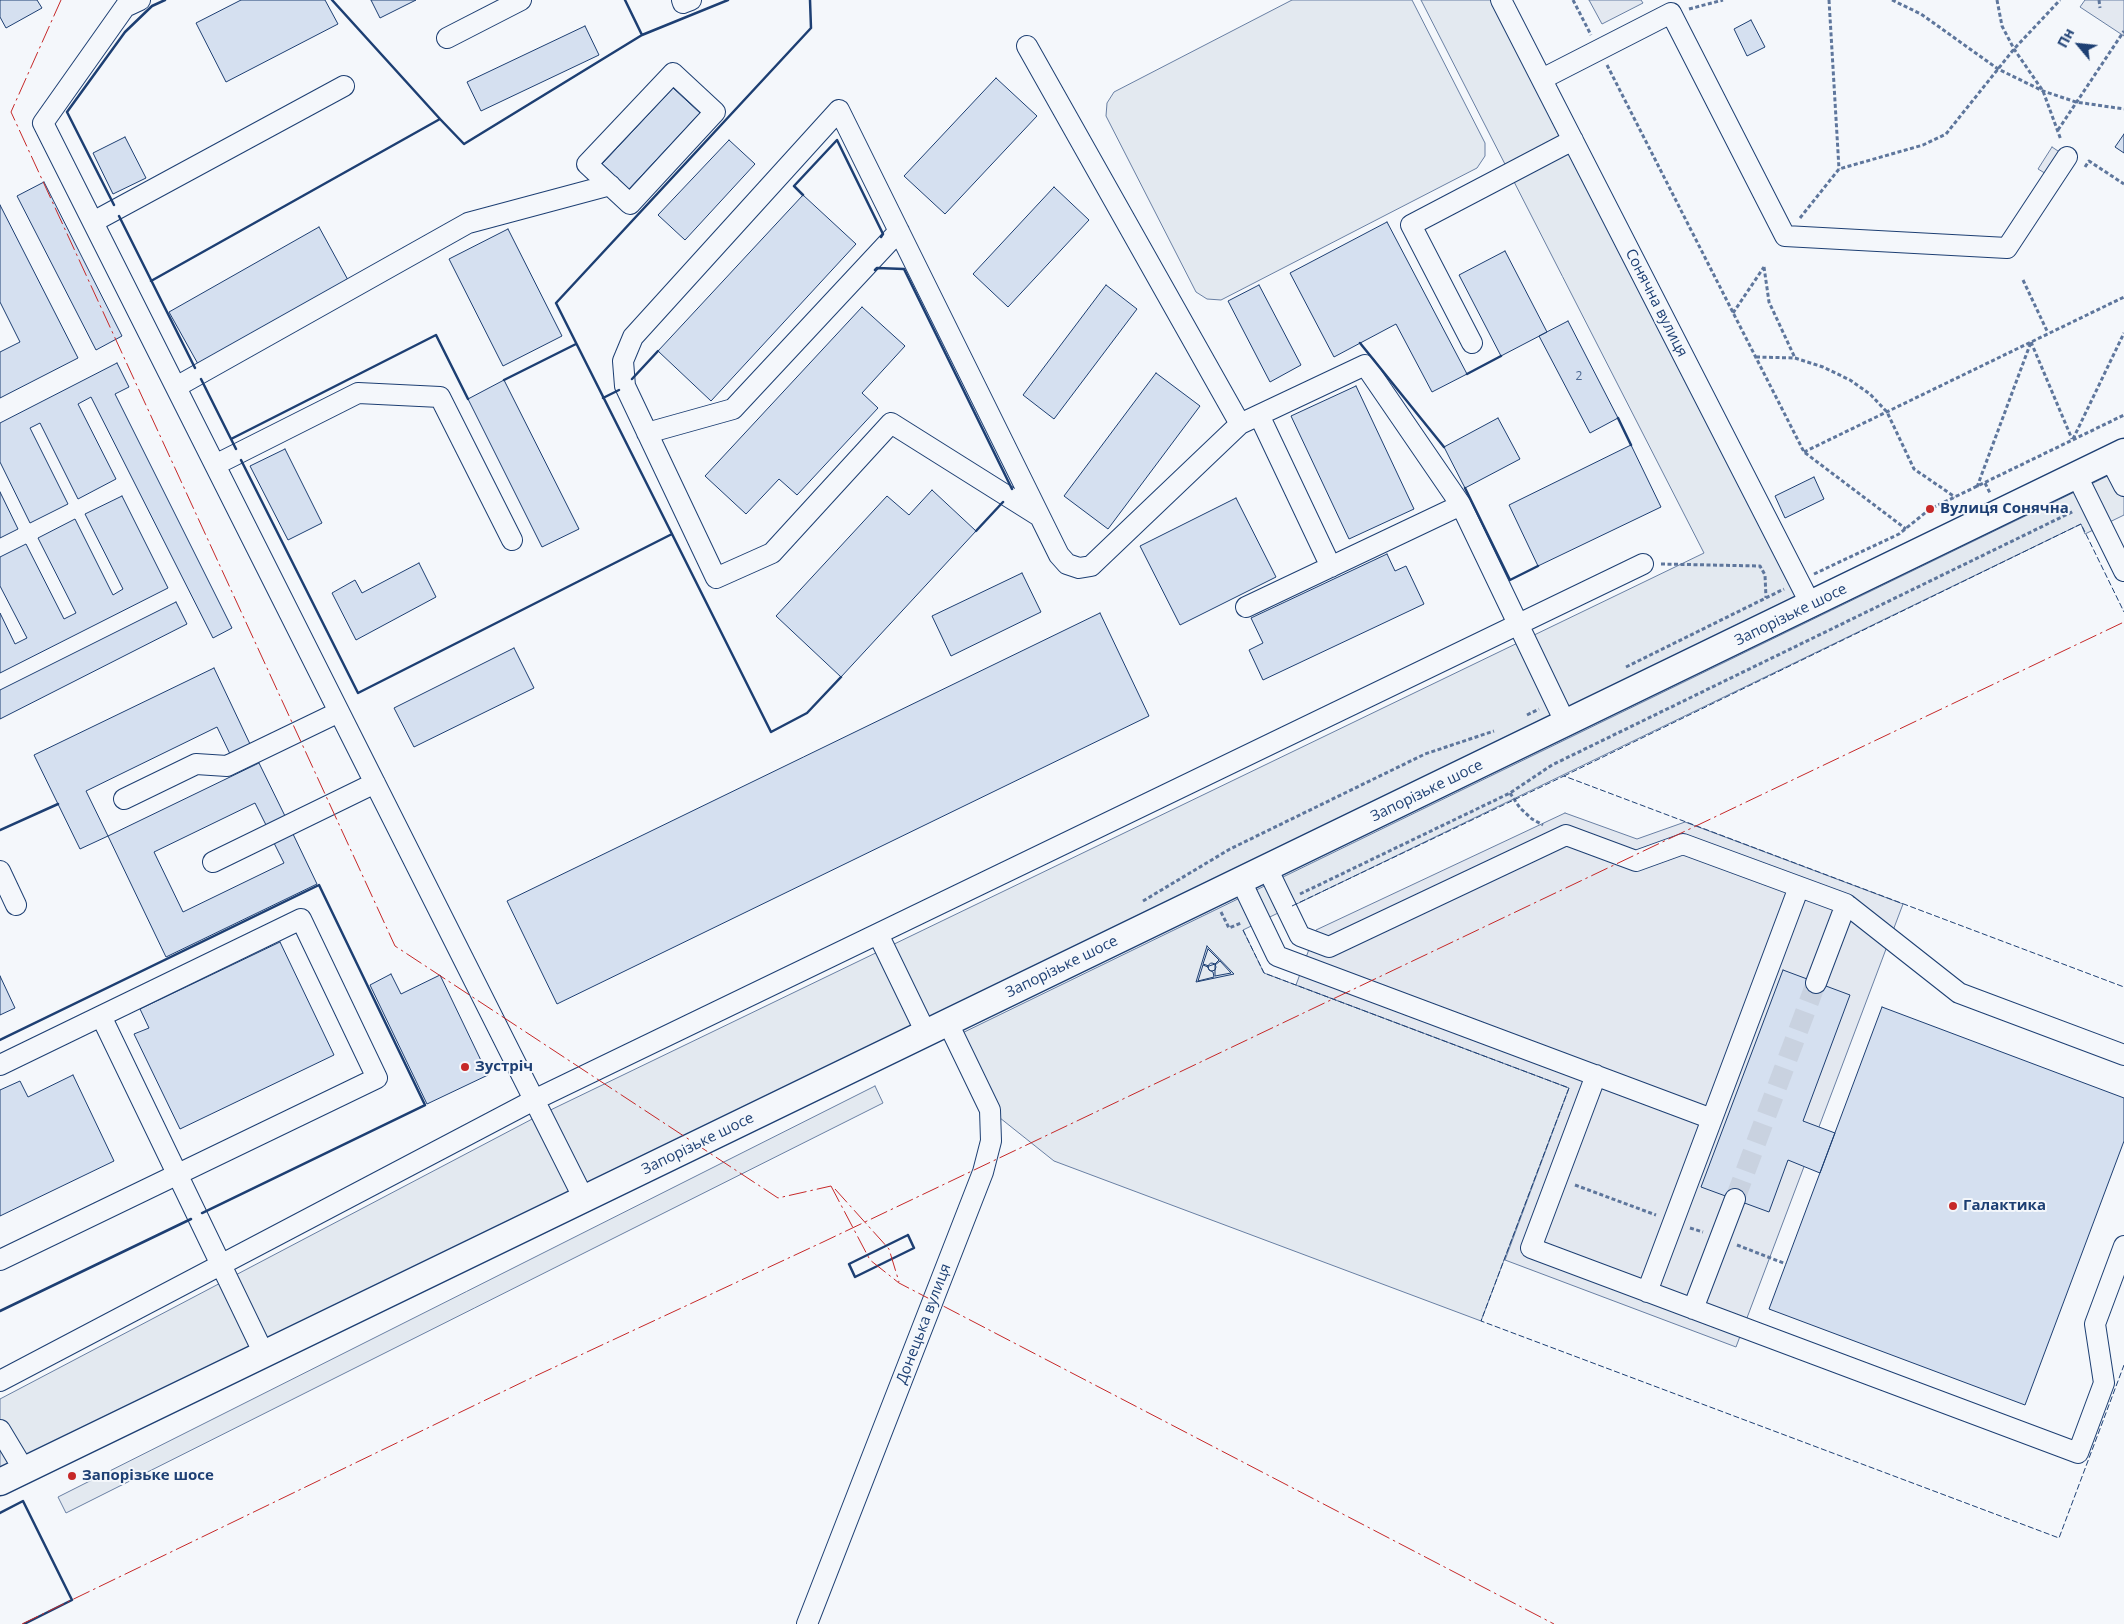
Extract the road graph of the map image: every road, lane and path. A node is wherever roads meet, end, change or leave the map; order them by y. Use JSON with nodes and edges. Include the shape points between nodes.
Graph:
{"nodes":[{"id":1,"x":521,"y":0,"type":"edge"},
{"id":2,"x":682,"y":0,"type":"edge"},
{"id":3,"x":691,"y":0,"type":"edge"},
{"id":4,"x":1501,"y":0,"type":"edge"},
{"id":5,"x":1573,"y":0,"type":"edge"},
{"id":6,"x":1723,"y":0,"type":"edge"},
{"id":7,"x":1829,"y":0,"type":"edge"},
{"id":8,"x":1892,"y":0,"type":"edge"},
{"id":9,"x":1998,"y":0,"type":"edge"},
{"id":10,"x":2060,"y":0,"type":"edge"},
{"id":11,"x":2099,"y":0,"type":"edge"},
{"id":12,"x":130,"y":2,"type":"edge"},
{"id":13,"x":2100,"y":8,"type":"dead end"},
{"id":14,"x":1671,"y":13,"type":"junction"},
{"id":15,"x":2124,"y":30,"type":"edge"},
{"id":16,"x":447,"y":38,"type":"dead end"},
{"id":17,"x":1027,"y":46,"type":"dead end"},
{"id":18,"x":2014,"y":49,"type":"junction"},
{"id":19,"x":1599,"y":50,"type":"junction"},
{"id":20,"x":1998,"y":69,"type":"junction"},
{"id":21,"x":1542,"y":80,"type":"junction"},
{"id":22,"x":344,"y":86,"type":"dead end"},
{"id":23,"x":2043,"y":91,"type":"junction"},
{"id":24,"x":2076,"y":102,"type":"junction"},
{"id":25,"x":2124,"y":109,"type":"edge"},
{"id":26,"x":2057,"y":130,"type":"junction"},
{"id":27,"x":1573,"y":140,"type":"junction"},
{"id":28,"x":2067,"y":157,"type":"joint"},
{"id":29,"x":2089,"y":161,"type":"dead end"},
{"id":30,"x":1840,"y":169,"type":"junction"},
{"id":31,"x":2124,"y":184,"type":"edge"},
{"id":32,"x":610,"y":185,"type":"junction"},
{"id":33,"x":93,"y":222,"type":"junction"},
{"id":34,"x":899,"y":231,"type":"junction"},
{"id":35,"x":1785,"y":236,"type":"junction"},
{"id":36,"x":2023,"y":280,"type":"dead end"},
{"id":37,"x":2124,"y":296,"type":"edge"},
{"id":38,"x":1733,"y":313,"type":"junction"},
{"id":39,"x":2048,"y":333,"type":"junction"},
{"id":40,"x":2124,"y":333,"type":"edge"},
{"id":41,"x":2031,"y":342,"type":"junction"},
{"id":42,"x":1472,"y":343,"type":"dead end"},
{"id":43,"x":1756,"y":357,"type":"junction"},
{"id":44,"x":1795,"y":358,"type":"junction"},
{"id":45,"x":176,"y":387,"type":"junction"},
{"id":46,"x":1887,"y":412,"type":"junction"},
{"id":47,"x":1259,"y":415,"type":"junction"},
{"id":48,"x":2124,"y":415,"type":"edge"},
{"id":49,"x":1240,"y":424,"type":"junction"},
{"id":50,"x":647,"y":433,"type":"junction"},
{"id":51,"x":2072,"y":440,"type":"junction"},
{"id":52,"x":1804,"y":452,"type":"junction"},
{"id":53,"x":2117,"y":455,"type":"edge"},
{"id":54,"x":216,"y":465,"type":"junction"},
{"id":55,"x":2077,"y":476,"type":"junction"},
{"id":56,"x":2124,"y":486,"type":"edge"},
{"id":57,"x":1977,"y":487,"type":"junction"},
{"id":58,"x":1955,"y":497,"type":"junction"},
{"id":59,"x":2090,"y":503,"type":"junction"},
{"id":60,"x":1461,"y":504,"type":"junction"},
{"id":61,"x":1039,"y":516,"type":"junction"},
{"id":62,"x":1906,"y":529,"type":"junction"},
{"id":63,"x":512,"y":540,"type":"dead end"},
{"id":64,"x":1643,"y":564,"type":"joint"},
{"id":65,"x":1331,"y":567,"type":"junction"},
{"id":66,"x":2124,"y":571,"type":"edge"},
{"id":67,"x":1807,"y":578,"type":"junction"},
{"id":68,"x":1766,"y":598,"type":"junction"},
{"id":69,"x":1811,"y":605,"type":"junction"},
{"id":70,"x":1246,"y":607,"type":"dead end"},
{"id":71,"x":1518,"y":624,"type":"junction"},
{"id":72,"x":1624,"y":668,"type":"dead end"},
{"id":73,"x":1556,"y":700,"type":"junction"},
{"id":74,"x":339,"y":712,"type":"junction"},
{"id":75,"x":1522,"y":717,"type":"dead end"},
{"id":76,"x":1566,"y":724,"type":"junction"},
{"id":77,"x":1497,"y":730,"type":"dead end"},
{"id":78,"x":375,"y":783,"type":"junction"},
{"id":79,"x":1510,"y":793,"type":"junction"},
{"id":80,"x":124,"y":798,"type":"dead end"},
{"id":81,"x":1566,"y":835,"type":"junction"},
{"id":82,"x":213,"y":862,"type":"dead end"},
{"id":83,"x":1200,"y":866,"type":"dead end"},
{"id":84,"x":1267,"y":868,"type":"junction"},
{"id":85,"x":0,"y":871,"type":"edge"},
{"id":86,"x":1241,"y":881,"type":"junction"},
{"id":87,"x":1799,"y":887,"type":"junction"},
{"id":88,"x":1299,"y":895,"type":"dead end"},
{"id":89,"x":1846,"y":904,"type":"junction"},
{"id":90,"x":16,"y":905,"type":"dead end"},
{"id":91,"x":878,"y":934,"type":"junction"},
{"id":92,"x":1329,"y":947,"type":"junction"},
{"id":93,"x":1320,"y":972,"type":"junction"},
{"id":94,"x":1816,"y":983,"type":"tunnel mouth"},
{"id":95,"x":101,"y":1016,"type":"junction"},
{"id":96,"x":937,"y":1028,"type":"junction"},
{"id":97,"x":2124,"y":1055,"type":"edge"},
{"id":98,"x":0,"y":1065,"type":"edge"},
{"id":99,"x":1596,"y":1076,"type":"junction"},
{"id":100,"x":534,"y":1100,"type":"junction"},
{"id":101,"x":1712,"y":1119,"type":"junction"},
{"id":102,"x":177,"y":1174,"type":"junction"},
{"id":103,"x":584,"y":1199,"type":"junction"},
{"id":104,"x":1735,"y":1199,"type":"tunnel mouth"},
{"id":105,"x":2124,"y":1246,"type":"edge"},
{"id":106,"x":0,"y":1260,"type":"edge"},
{"id":107,"x":221,"y":1265,"type":"junction"},
{"id":108,"x":1647,"y":1292,"type":"junction"},
{"id":109,"x":1694,"y":1309,"type":"junction"},
{"id":110,"x":264,"y":1354,"type":"junction"},
{"id":111,"x":0,"y":1382,"type":"edge"},
{"id":112,"x":0,"y":1430,"type":"edge"},
{"id":113,"x":24,"y":1470,"type":"junction"},
{"id":114,"x":0,"y":1482,"type":"edge"},
{"id":115,"x":807,"y":1624,"type":"edge"}],
"edges":[{"from":1,"to":16,"type":"street"},
{"from":2,"to":3,"type":"street","via":[[684,3]]},
{"from":4,"to":21,"type":"street","name":"Сонячна вулиця"},
{"from":5,"to":19,"type":"path"},
{"from":6,"to":14,"type":"path"},
{"from":7,"to":30,"type":"path"},
{"from":8,"to":20,"type":"path","via":[[1921,14]]},
{"from":9,"to":18,"type":"path","via":[[2002,26]]},
{"from":10,"to":18,"type":"path"},
{"from":11,"to":13,"type":"path"},
{"from":12,"to":33,"type":"street","via":[[44,122]]},
{"from":14,"to":19,"type":"street"},
{"from":14,"to":35,"type":"street"},
{"from":15,"to":24,"type":"path"},
{"from":17,"to":49,"type":"street"},
{"from":18,"to":20,"type":"path"},
{"from":18,"to":23,"type":"path"},
{"from":19,"to":21,"type":"street"},
{"from":19,"to":38,"type":"path"},
{"from":20,"to":23,"type":"path"},
{"from":20,"to":30,"type":"path","via":[[1946,134],[1923,145]]},
{"from":21,"to":27,"type":"street","name":"Сонячна вулиця"},
{"from":22,"to":33,"type":"street"},
{"from":23,"to":24,"type":"path"},
{"from":23,"to":26,"type":"path"},
{"from":24,"to":25,"type":"path"},
{"from":24,"to":26,"type":"path"},
{"from":26,"to":28,"type":"path"},
{"from":27,"to":42,"type":"street","via":[[1410,225]]},
{"from":27,"to":67,"type":"street","name":"Сонячна вулиця"},
{"from":28,"to":35,"type":"street","via":[[2008,248]]},
{"from":29,"to":31,"type":"path"},
{"from":30,"to":35,"type":"path"},
{"from":32,"to":32,"type":"street","via":[[587,164],[673,72],[715,112],[630,204]]},
{"from":32,"to":45,"type":"street","via":[[468,223]]},
{"from":33,"to":45,"type":"street"},
{"from":34,"to":50,"type":"street","via":[[733,409]]},
{"from":34,"to":50,"type":"street","via":[[839,110],[633,337],[623,361],[625,386]]},
{"from":34,"to":61,"type":"street"},
{"from":36,"to":39,"type":"path"},
{"from":37,"to":39,"type":"path"},
{"from":38,"to":43,"type":"path"},
{"from":38,"to":44,"type":"path","via":[[1764,267],[1769,302]]},
{"from":39,"to":41,"type":"path"},
{"from":40,"to":51,"type":"path"},
{"from":41,"to":46,"type":"path"},
{"from":41,"to":51,"type":"path"},
{"from":41,"to":57,"type":"path"},
{"from":43,"to":44,"type":"path"},
{"from":43,"to":52,"type":"path"},
{"from":44,"to":46,"type":"path","via":[[1850,380]]},
{"from":45,"to":54,"type":"street"},
{"from":46,"to":52,"type":"path"},
{"from":46,"to":58,"type":"path","via":[[1914,469]]},
{"from":47,"to":49,"type":"street"},
{"from":47,"to":60,"type":"street","via":[[1364,365]]},
{"from":47,"to":65,"type":"street"},
{"from":48,"to":51,"type":"path"},
{"from":49,"to":61,"type":"street","via":[[1091,566],[1079,568],[1067,564]]},
{"from":50,"to":61,"type":"street","via":[[716,578],[772,552],[892,423]]},
{"from":51,"to":57,"type":"path"},
{"from":52,"to":62,"type":"path"},
{"from":53,"to":55,"type":"main road","name":"Запорізьке шосе"},
{"from":53,"to":56,"type":"street"},
{"from":54,"to":63,"type":"street","via":[[358,393],[440,397]]},
{"from":54,"to":74,"type":"street"},
{"from":55,"to":59,"type":"street"},
{"from":55,"to":69,"type":"main road","name":"Запорізьке шосе"},
{"from":57,"to":58,"type":"path"},
{"from":58,"to":62,"type":"path","via":[[1930,509]]},
{"from":59,"to":66,"type":"street"},
{"from":59,"to":79,"type":"path","via":[[1552,765]]},
{"from":60,"to":65,"type":"street"},
{"from":60,"to":71,"type":"street"},
{"from":62,"to":67,"type":"path"},
{"from":64,"to":68,"type":"path","via":[[1760,566],[1765,575]]},
{"from":64,"to":71,"type":"street"},
{"from":65,"to":70,"type":"street"},
{"from":67,"to":68,"type":"path"},
{"from":67,"to":69,"type":"street","name":"Сонячна вулиця"},
{"from":68,"to":72,"type":"path"},
{"from":69,"to":76,"type":"main road","name":"Запорізьке шосе"},
{"from":71,"to":73,"type":"street"},
{"from":71,"to":91,"type":"street"},
{"from":73,"to":75,"type":"path"},
{"from":73,"to":76,"type":"street"},
{"from":74,"to":78,"type":"street"},
{"from":74,"to":80,"type":"street","via":[[228,766],[196,764]]},
{"from":76,"to":84,"type":"main road","name":"Запорізьке шосе"},
{"from":77,"to":83,"type":"path","via":[[1425,754]]},
{"from":78,"to":82,"type":"street"},
{"from":78,"to":100,"type":"street"},
{"from":79,"to":81,"type":"path","via":[[1532,819]]},
{"from":79,"to":88,"type":"path"},
{"from":81,"to":87,"type":"street","via":[[1636,861],[1682,844]]},
{"from":81,"to":92,"type":"street"},
{"from":84,"to":86,"type":"main road","name":"Запорізьке шосе"},
{"from":84,"to":92,"type":"street","via":[[1300,936]]},
{"from":85,"to":90,"type":"street"},
{"from":86,"to":93,"type":"street","via":[[1277,956]]},
{"from":86,"to":96,"type":"main road","name":"Запорізьке шосе"},
{"from":87,"to":89,"type":"street"},
{"from":87,"to":101,"type":"street"},
{"from":89,"to":94,"type":"street"},
{"from":89,"to":97,"type":"street","via":[[1959,993]]},
{"from":91,"to":96,"type":"street","name":"Донецька вулиця"},
{"from":91,"to":100,"type":"street"},
{"from":92,"to":93,"type":"street"},
{"from":93,"to":99,"type":"street"},
{"from":95,"to":98,"type":"street"},
{"from":95,"to":102,"type":"street"},
{"from":95,"to":102,"type":"street","via":[[301,919],[327,972],[377,1078]]},
{"from":96,"to":103,"type":"main road","name":"Запорізьке шосе"},
{"from":96,"to":115,"type":"street","name":"Донецька вулиця","via":[[990,1110],[991,1141],[983,1172]]},
{"from":99,"to":101,"type":"street"},
{"from":99,"to":108,"type":"street","via":[[1531,1248]]},
{"from":100,"to":103,"type":"street"},
{"from":100,"to":107,"type":"street"},
{"from":101,"to":108,"type":"street"},
{"from":102,"to":106,"type":"street"},
{"from":102,"to":107,"type":"street"},
{"from":103,"to":110,"type":"main road","name":"Запорізьке шосе"},
{"from":104,"to":109,"type":"street"},
{"from":105,"to":109,"type":"street","via":[[2095,1324],[2104,1383],[2078,1454]]},
{"from":107,"to":110,"type":"street"},
{"from":107,"to":111,"type":"street"},
{"from":108,"to":109,"type":"street"},
{"from":110,"to":113,"type":"main road","name":"Запорізьке шосе"},
{"from":112,"to":113,"type":"street"},
{"from":113,"to":114,"type":"main road","name":"Запорізьке шосе"}]}
